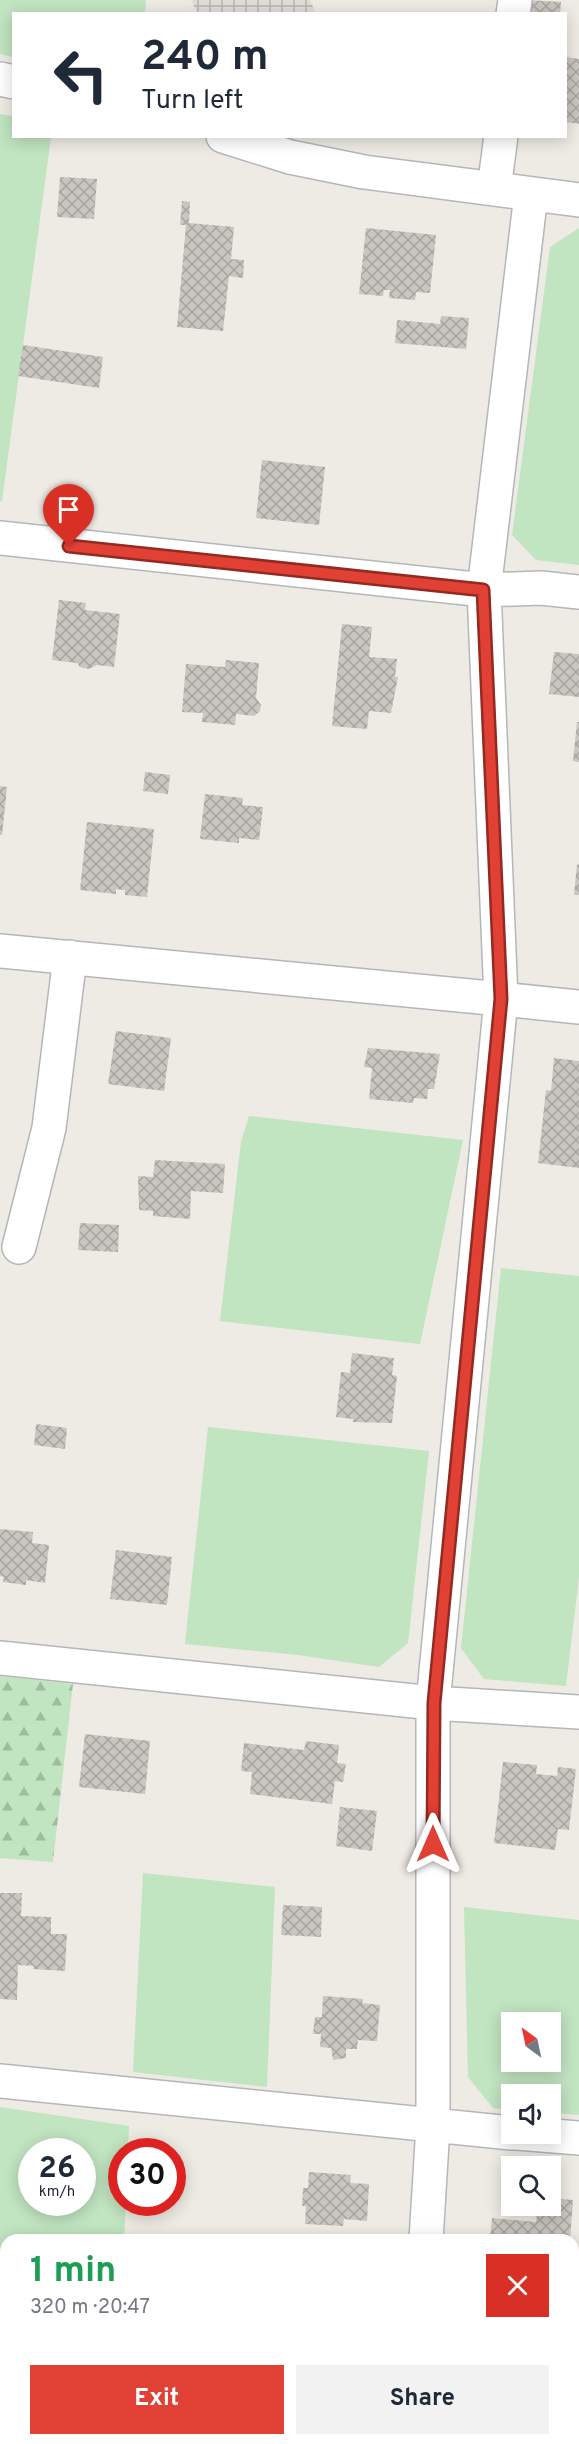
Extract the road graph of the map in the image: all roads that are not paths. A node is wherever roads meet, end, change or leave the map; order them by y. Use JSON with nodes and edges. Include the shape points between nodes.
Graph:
{"nodes":[{"id":1,"x":229,"y":138,"type":"edge"},
{"id":2,"x":501,"y":138,"type":"edge"},
{"id":3,"x":494,"y":189,"type":"junction"},
{"id":4,"x":531,"y":194,"type":"junction"},
{"id":5,"x":579,"y":200,"type":"edge"},
{"id":6,"x":0,"y":538,"type":"edge"},
{"id":7,"x":483,"y":590,"type":"junction"},
{"id":8,"x":579,"y":592,"type":"edge"},
{"id":9,"x":0,"y":951,"type":"edge"},
{"id":10,"x":70,"y":957,"type":"junction"},
{"id":11,"x":501,"y":999,"type":"junction"},
{"id":12,"x":579,"y":1008,"type":"edge"},
{"id":13,"x":19,"y":1247,"type":"dead end"},
{"id":14,"x":0,"y":1658,"type":"edge"},
{"id":15,"x":434,"y":1703,"type":"junction"},
{"id":16,"x":579,"y":1712,"type":"edge"},
{"id":17,"x":0,"y":2081,"type":"edge"},
{"id":18,"x":433,"y":2126,"type":"junction"},
{"id":19,"x":501,"y":2132,"type":"edge"},
{"id":20,"x":561,"y":2137,"type":"edge"},
{"id":21,"x":579,"y":2138,"type":"edge"},
{"id":22,"x":426,"y":2234,"type":"edge"}],
"edges":[{"from":1,"to":3,"type":"street","via":[[290,157],[364,172]]},
{"from":2,"to":3,"type":"street"},
{"from":3,"to":4,"type":"street"},
{"from":4,"to":5,"type":"street"},
{"from":4,"to":7,"type":"street"},
{"from":6,"to":7,"type":"street"},
{"from":7,"to":8,"type":"street","via":[[541,588]]},
{"from":7,"to":11,"type":"street"},
{"from":9,"to":10,"type":"street"},
{"from":10,"to":11,"type":"street"},
{"from":10,"to":13,"type":"street","via":[[49,1128]]},
{"from":11,"to":12,"type":"street"},
{"from":11,"to":15,"type":"street"},
{"from":14,"to":15,"type":"street"},
{"from":15,"to":16,"type":"street"},
{"from":15,"to":18,"type":"street"},
{"from":17,"to":18,"type":"street"},
{"from":18,"to":19,"type":"street"},
{"from":18,"to":22,"type":"street"},
{"from":20,"to":21,"type":"street"}]}
